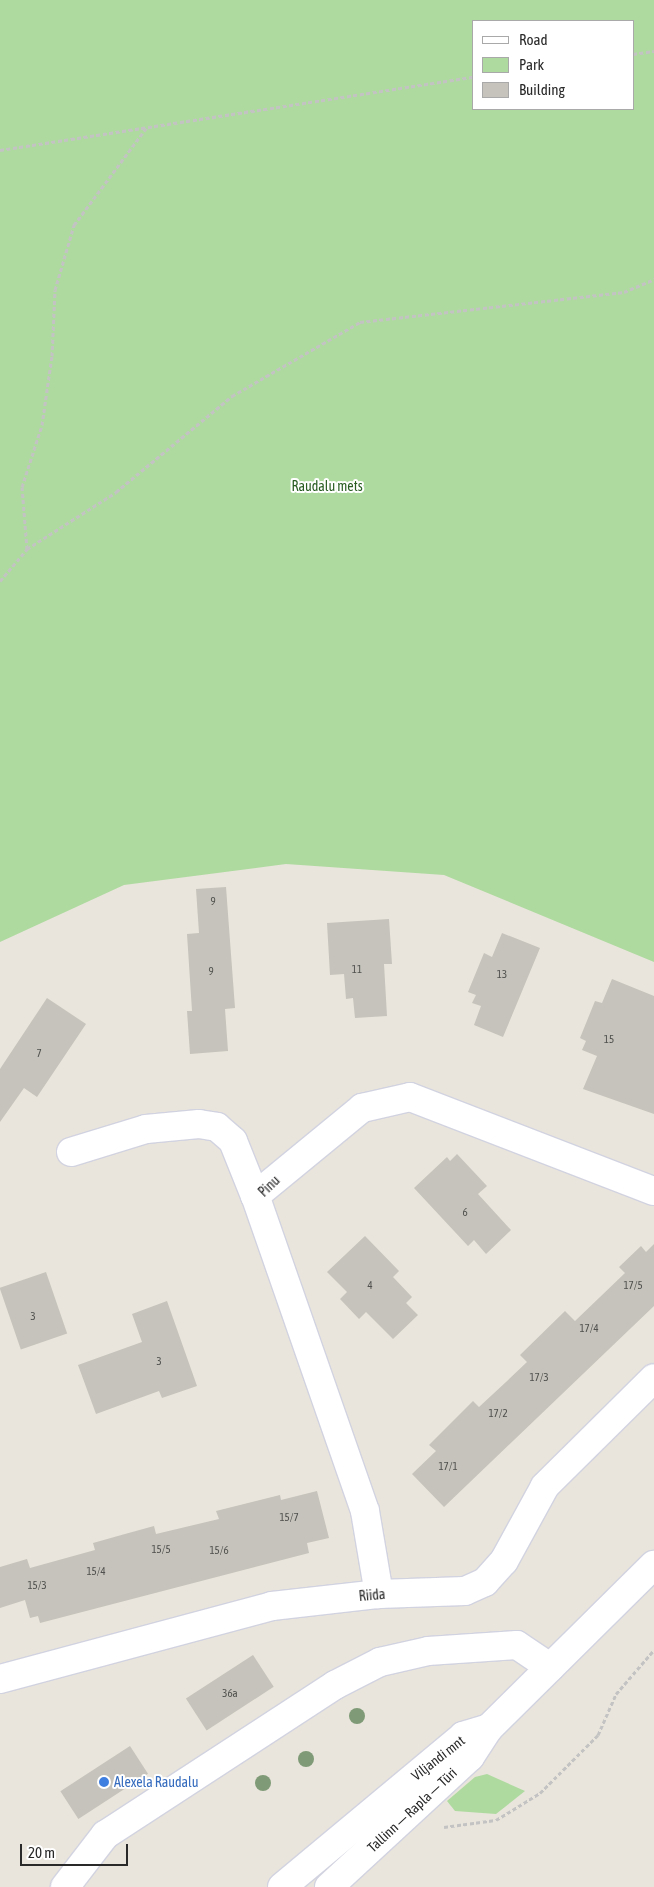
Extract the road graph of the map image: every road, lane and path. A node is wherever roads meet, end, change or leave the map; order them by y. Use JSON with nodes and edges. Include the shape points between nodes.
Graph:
{"nodes":[{"id":1,"x":654,"y":50,"type":"edge"},
{"id":2,"x":634,"y":54,"type":"edge"},
{"id":3,"x":472,"y":77,"type":"edge"},
{"id":4,"x":147,"y":127,"type":"junction"},
{"id":5,"x":0,"y":150,"type":"edge"},
{"id":6,"x":654,"y":279,"type":"edge"},
{"id":7,"x":27,"y":549,"type":"junction"},
{"id":8,"x":0,"y":581,"type":"edge"},
{"id":9,"x":71,"y":1152,"type":"dead end"},
{"id":10,"x":654,"y":1191,"type":"edge"},
{"id":11,"x":255,"y":1196,"type":"junction"},
{"id":12,"x":654,"y":1378,"type":"edge"},
{"id":13,"x":654,"y":1565,"type":"edge"},
{"id":14,"x":379,"y":1594,"type":"junction"},
{"id":15,"x":654,"y":1650,"type":"edge"},
{"id":16,"x":550,"y":1667,"type":"junction"},
{"id":17,"x":0,"y":1679,"type":"edge"},
{"id":18,"x":489,"y":1728,"type":"junction"},
{"id":19,"x":438,"y":1833,"type":"dead end"},
{"id":20,"x":65,"y":1887,"type":"edge"},
{"id":21,"x":282,"y":1887,"type":"edge"},
{"id":22,"x":329,"y":1887,"type":"edge"}],
"edges":[{"from":1,"to":2,"type":"path"},
{"from":3,"to":4,"type":"path"},
{"from":4,"to":5,"type":"path"},
{"from":4,"to":7,"type":"path","via":[[74,225],[58,281],[42,425],[22,487]]},
{"from":6,"to":7,"type":"path","via":[[624,292],[360,322],[232,396],[116,492]]},
{"from":7,"to":8,"type":"path"},
{"from":9,"to":11,"type":"street","via":[[146,1129],[198,1124],[218,1127],[233,1140]]},
{"from":10,"to":11,"type":"street","name":"Pinu","via":[[410,1097],[362,1108]]},
{"from":11,"to":14,"type":"street","name":"Pinu","via":[[365,1511]]},
{"from":12,"to":14,"type":"street","name":"Riida","via":[[545,1486],[504,1561],[485,1582],[465,1591]]},
{"from":13,"to":16,"type":"street","name":"Viljandi mnt"},
{"from":14,"to":17,"type":"street","name":"Riida","via":[[272,1606]]},
{"from":15,"to":19,"type":"path","via":[[616,1694],[598,1735],[540,1793],[496,1820],[445,1826]]},
{"from":16,"to":18,"type":"street","name":"Viljandi mnt"},
{"from":16,"to":20,"type":"street","via":[[517,1645],[428,1651],[380,1662],[335,1685],[105,1835]]},
{"from":18,"to":21,"type":"street","name":"Viljandi mnt","via":[[463,1736]]},
{"from":18,"to":22,"type":"street","name":"Tallinn — Rapla — Türi","via":[[470,1757]]}]}
